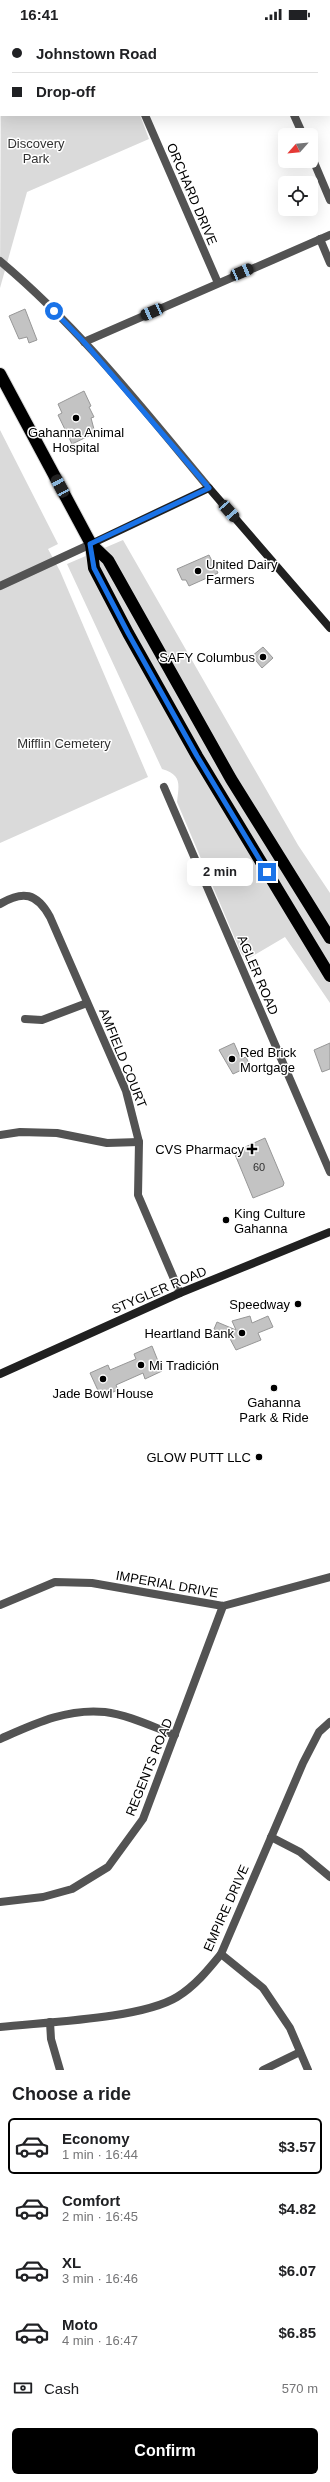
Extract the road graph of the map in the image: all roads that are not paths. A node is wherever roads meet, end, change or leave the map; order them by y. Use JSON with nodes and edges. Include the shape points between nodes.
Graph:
{"nodes":[{"id":1,"x":145,"y":116,"type":"edge"},
{"id":2,"x":294,"y":116,"type":"edge"},
{"id":3,"x":299,"y":128,"type":"edge"},
{"id":4,"x":316,"y":168,"type":"edge"},
{"id":5,"x":330,"y":200,"type":"edge"},
{"id":6,"x":330,"y":235,"type":"edge"},
{"id":7,"x":320,"y":239,"type":"junction"},
{"id":8,"x":0,"y":261,"type":"edge"},
{"id":9,"x":330,"y":264,"type":"edge"},
{"id":10,"x":218,"y":283,"type":"junction"},
{"id":11,"x":84,"y":342,"type":"junction"},
{"id":12,"x":0,"y":374,"type":"edge"},
{"id":13,"x":209,"y":488,"type":"junction"},
{"id":14,"x":90,"y":544,"type":"junction"},
{"id":15,"x":0,"y":586,"type":"edge"},
{"id":16,"x":330,"y":628,"type":"edge"},
{"id":17,"x":164,"y":787,"type":"dead end"},
{"id":18,"x":0,"y":904,"type":"edge"},
{"id":19,"x":330,"y":938,"type":"edge"},
{"id":20,"x":330,"y":976,"type":"edge"},
{"id":21,"x":87,"y":1003,"type":"junction"},
{"id":22,"x":25,"y":1019,"type":"dead end"},
{"id":23,"x":0,"y":1135,"type":"edge"},
{"id":24,"x":139,"y":1142,"type":"junction"},
{"id":25,"x":330,"y":1172,"type":"edge"},
{"id":26,"x":330,"y":1232,"type":"edge"},
{"id":27,"x":180,"y":1294,"type":"junction"},
{"id":28,"x":0,"y":1374,"type":"edge"},
{"id":29,"x":330,"y":1577,"type":"edge"},
{"id":30,"x":0,"y":1605,"type":"edge"},
{"id":31,"x":223,"y":1606,"type":"junction"},
{"id":32,"x":330,"y":1722,"type":"edge"},
{"id":33,"x":175,"y":1735,"type":"junction"},
{"id":34,"x":0,"y":1739,"type":"edge"},
{"id":35,"x":271,"y":1836,"type":"junction"},
{"id":36,"x":330,"y":1877,"type":"edge"},
{"id":37,"x":0,"y":1902,"type":"edge"},
{"id":38,"x":221,"y":1954,"type":"junction"},
{"id":39,"x":50,"y":2022,"type":"junction"},
{"id":40,"x":0,"y":2027,"type":"edge"},
{"id":41,"x":300,"y":2052,"type":"junction"},
{"id":42,"x":60,"y":2070,"type":"edge"},
{"id":43,"x":263,"y":2070,"type":"edge"},
{"id":44,"x":308,"y":2070,"type":"edge"}],
"edges":[{"from":1,"to":10,"type":"street","name":"ORCHARD DRIVE"},
{"from":2,"to":3,"type":"street"},
{"from":4,"to":5,"type":"street"},
{"from":6,"to":7,"type":"street"},
{"from":7,"to":9,"type":"street"},
{"from":7,"to":10,"type":"street"},
{"from":8,"to":11,"type":"street","via":[[27,284]]},
{"from":10,"to":11,"type":"street"},
{"from":11,"to":13,"type":"street"},
{"from":12,"to":14,"type":"highway"},
{"from":13,"to":14,"type":"main road"},
{"from":13,"to":16,"type":"main road"},
{"from":14,"to":15,"type":"street"},
{"from":14,"to":19,"type":"highway","via":[[108,560],[202,731]]},
{"from":14,"to":20,"type":"highway","via":[[94,568],[128,633],[197,756]]},
{"from":17,"to":25,"type":"street","name":"AGLER ROAD"},
{"from":18,"to":21,"type":"street","name":"AMFIELD COURT","via":[[13,896],[28,896],[42,903]]},
{"from":21,"to":22,"type":"street","via":[[42,1020]]},
{"from":21,"to":24,"type":"street","name":"AMFIELD COURT","via":[[126,1091]]},
{"from":23,"to":24,"type":"street","via":[[20,1132],[57,1133],[107,1143]]},
{"from":24,"to":27,"type":"street","name":"AMFIELD COURT","via":[[138,1195]]},
{"from":26,"to":27,"type":"main road","name":"STYGLER ROAD"},
{"from":27,"to":28,"type":"main road","name":"STYGLER ROAD"},
{"from":29,"to":31,"type":"street","name":"IMPERIAL DRIVE"},
{"from":30,"to":31,"type":"street","name":"IMPERIAL DRIVE","via":[[55,1582],[92,1583]]},
{"from":31,"to":33,"type":"street","name":"REGENTS ROAD"},
{"from":32,"to":35,"type":"street","name":"EMPIRE DRIVE","via":[[319,1732]]},
{"from":33,"to":34,"type":"street","via":[[106,1712],[73,1712],[44,1720]]},
{"from":33,"to":37,"type":"street","name":"REGENTS ROAD","via":[[144,1819],[108,1867],[72,1889],[43,1897]]},
{"from":35,"to":36,"type":"street","via":[[300,1852]]},
{"from":35,"to":38,"type":"street","name":"EMPIRE DRIVE"},
{"from":38,"to":39,"type":"street","name":"EMPIRE DRIVE","via":[[204,1976],[177,1997],[147,2009]]},
{"from":38,"to":41,"type":"street","via":[[263,1988],[290,2028]]},
{"from":39,"to":40,"type":"street","name":"EMPIRE DRIVE"},
{"from":39,"to":42,"type":"street","via":[[51,2039]]},
{"from":41,"to":43,"type":"street"},
{"from":41,"to":44,"type":"street"}]}
